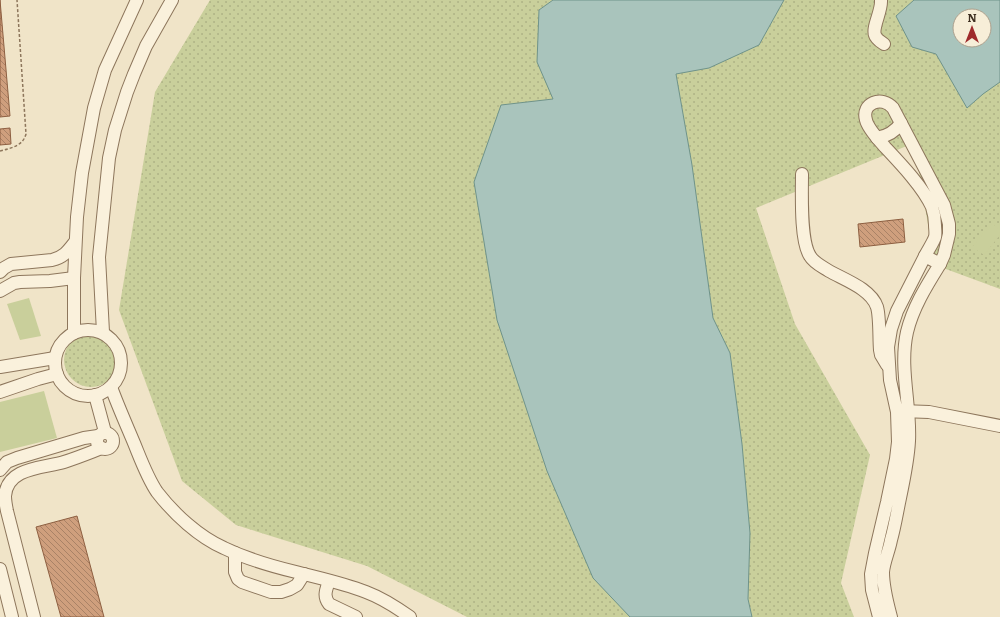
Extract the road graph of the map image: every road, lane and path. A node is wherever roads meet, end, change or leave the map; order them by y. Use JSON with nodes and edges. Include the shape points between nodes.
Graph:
{"nodes":[{"id":1,"x":17,"y":0,"type":"edge"},
{"id":2,"x":137,"y":0,"type":"edge"},
{"id":3,"x":172,"y":0,"type":"edge"},
{"id":4,"x":881,"y":0,"type":"edge"},
{"id":5,"x":884,"y":44,"type":"dead end"},
{"id":6,"x":901,"y":123,"type":"junction"},
{"id":7,"x":877,"y":138,"type":"junction"},
{"id":8,"x":0,"y":151,"type":"edge"},
{"id":9,"x":921,"y":161,"type":"junction"},
{"id":10,"x":906,"y":171,"type":"junction"},
{"id":11,"x":802,"y":174,"type":"dead end"},
{"id":12,"x":75,"y":242,"type":"junction"},
{"id":13,"x":925,"y":256,"type":"junction"},
{"id":14,"x":21,"y":263,"type":"junction"},
{"id":15,"x":940,"y":264,"type":"junction"},
{"id":16,"x":0,"y":272,"type":"edge"},
{"id":17,"x":74,"y":278,"type":"junction"},
{"id":18,"x":23,"y":282,"type":"junction"},
{"id":19,"x":0,"y":291,"type":"edge"},
{"id":20,"x":103,"y":332,"type":"junction"},
{"id":21,"x":74,"y":333,"type":"junction"},
{"id":22,"x":55,"y":358,"type":"junction"},
{"id":23,"x":0,"y":367,"type":"edge"},
{"id":24,"x":889,"y":367,"type":"junction"},
{"id":25,"x":57,"y":374,"type":"junction"},
{"id":26,"x":111,"y":387,"type":"junction"},
{"id":27,"x":0,"y":392,"type":"edge"},
{"id":28,"x":95,"y":395,"type":"junction"},
{"id":29,"x":902,"y":411,"type":"junction"},
{"id":30,"x":1000,"y":426,"type":"edge"},
{"id":31,"x":102,"y":434,"type":"junction"},
{"id":32,"x":60,"y":445,"type":"junction"},
{"id":33,"x":65,"y":462,"type":"junction"},
{"id":34,"x":0,"y":470,"type":"edge"},
{"id":35,"x":235,"y":553,"type":"junction"},
{"id":36,"x":1,"y":572,"type":"edge"},
{"id":37,"x":22,"y":572,"type":"junction"},
{"id":38,"x":304,"y":574,"type":"junction"},
{"id":39,"x":329,"y":581,"type":"junction"},
{"id":40,"x":12,"y":617,"type":"edge"},
{"id":41,"x":34,"y":617,"type":"edge"},
{"id":42,"x":356,"y":617,"type":"edge"},
{"id":43,"x":410,"y":617,"type":"edge"},
{"id":44,"x":879,"y":617,"type":"edge"},
{"id":45,"x":891,"y":617,"type":"edge"}],
"edges":[{"from":1,"to":8,"type":"path","via":[[26,134],[22,143]]},
{"from":2,"to":12,"type":"street","via":[[104,70],[94,108],[82,173]]},
{"from":3,"to":20,"type":"street","via":[[146,46],[134,74],[115,130],[109,158],[99,257]]},
{"from":4,"to":5,"type":"street","via":[[882,6],[874,31],[876,38]]},
{"from":6,"to":7,"type":"street","via":[[887,136]]},
{"from":6,"to":7,"type":"street","via":[[886,102],[872,104],[865,116]]},
{"from":6,"to":9,"type":"street"},
{"from":7,"to":10,"type":"street"},
{"from":9,"to":10,"type":"street"},
{"from":9,"to":15,"type":"street","via":[[944,205],[949,224],[948,241]]},
{"from":10,"to":13,"type":"street","via":[[928,200],[935,221],[935,237]]},
{"from":11,"to":24,"type":"street","via":[[803,228],[809,254],[816,263],[857,286],[875,302],[881,355]]},
{"from":12,"to":14,"type":"street","via":[[59,258]]},
{"from":12,"to":17,"type":"street"},
{"from":13,"to":15,"type":"street"},
{"from":13,"to":24,"type":"street","via":[[897,311],[891,329],[888,347]]},
{"from":14,"to":16,"type":"street","via":[[8,266]]},
{"from":14,"to":18,"type":"street"},
{"from":15,"to":29,"type":"street","via":[[924,291],[907,330]]},
{"from":17,"to":18,"type":"street"},
{"from":17,"to":21,"type":"street"},
{"from":18,"to":19,"type":"street","via":[[14,283]]},
{"from":20,"to":21,"type":"street","via":[[87,330]]},
{"from":20,"to":26,"type":"street","via":[[119,350],[121,363],[119,376]]},
{"from":21,"to":22,"type":"street","via":[[58,348]]},
{"from":22,"to":23,"type":"street"},
{"from":22,"to":25,"type":"street"},
{"from":24,"to":29,"type":"street","via":[[890,380]]},
{"from":25,"to":27,"type":"street"},
{"from":25,"to":28,"type":"street","via":[[64,386],[76,393]]},
{"from":26,"to":28,"type":"street"},
{"from":26,"to":35,"type":"street","via":[[147,475],[157,492],[173,511],[193,528],[212,542]]},
{"from":28,"to":31,"type":"street"},
{"from":29,"to":30,"type":"street","via":[[929,412]]},
{"from":29,"to":44,"type":"street","via":[[888,502],[871,574]]},
{"from":29,"to":45,"type":"street","via":[[909,440],[905,474],[886,558],[883,583]]},
{"from":31,"to":32,"type":"street"},
{"from":31,"to":33,"type":"street","via":[[97,441],[102,448]]},
{"from":32,"to":33,"type":"street"},
{"from":32,"to":34,"type":"street","via":[[7,462]]},
{"from":33,"to":37,"type":"street","via":[[23,472],[14,477],[8,485],[5,495],[6,511]]},
{"from":35,"to":38,"type":"street"},
{"from":35,"to":38,"type":"street","via":[[235,572],[238,578],[242,582],[271,592],[290,589],[297,585]]},
{"from":36,"to":37,"type":"street"},
{"from":36,"to":40,"type":"street"},
{"from":37,"to":41,"type":"street"},
{"from":38,"to":39,"type":"street"},
{"from":39,"to":42,"type":"street","via":[[325,591],[329,604]]},
{"from":39,"to":43,"type":"street","via":[[366,592],[390,603]]}]}
